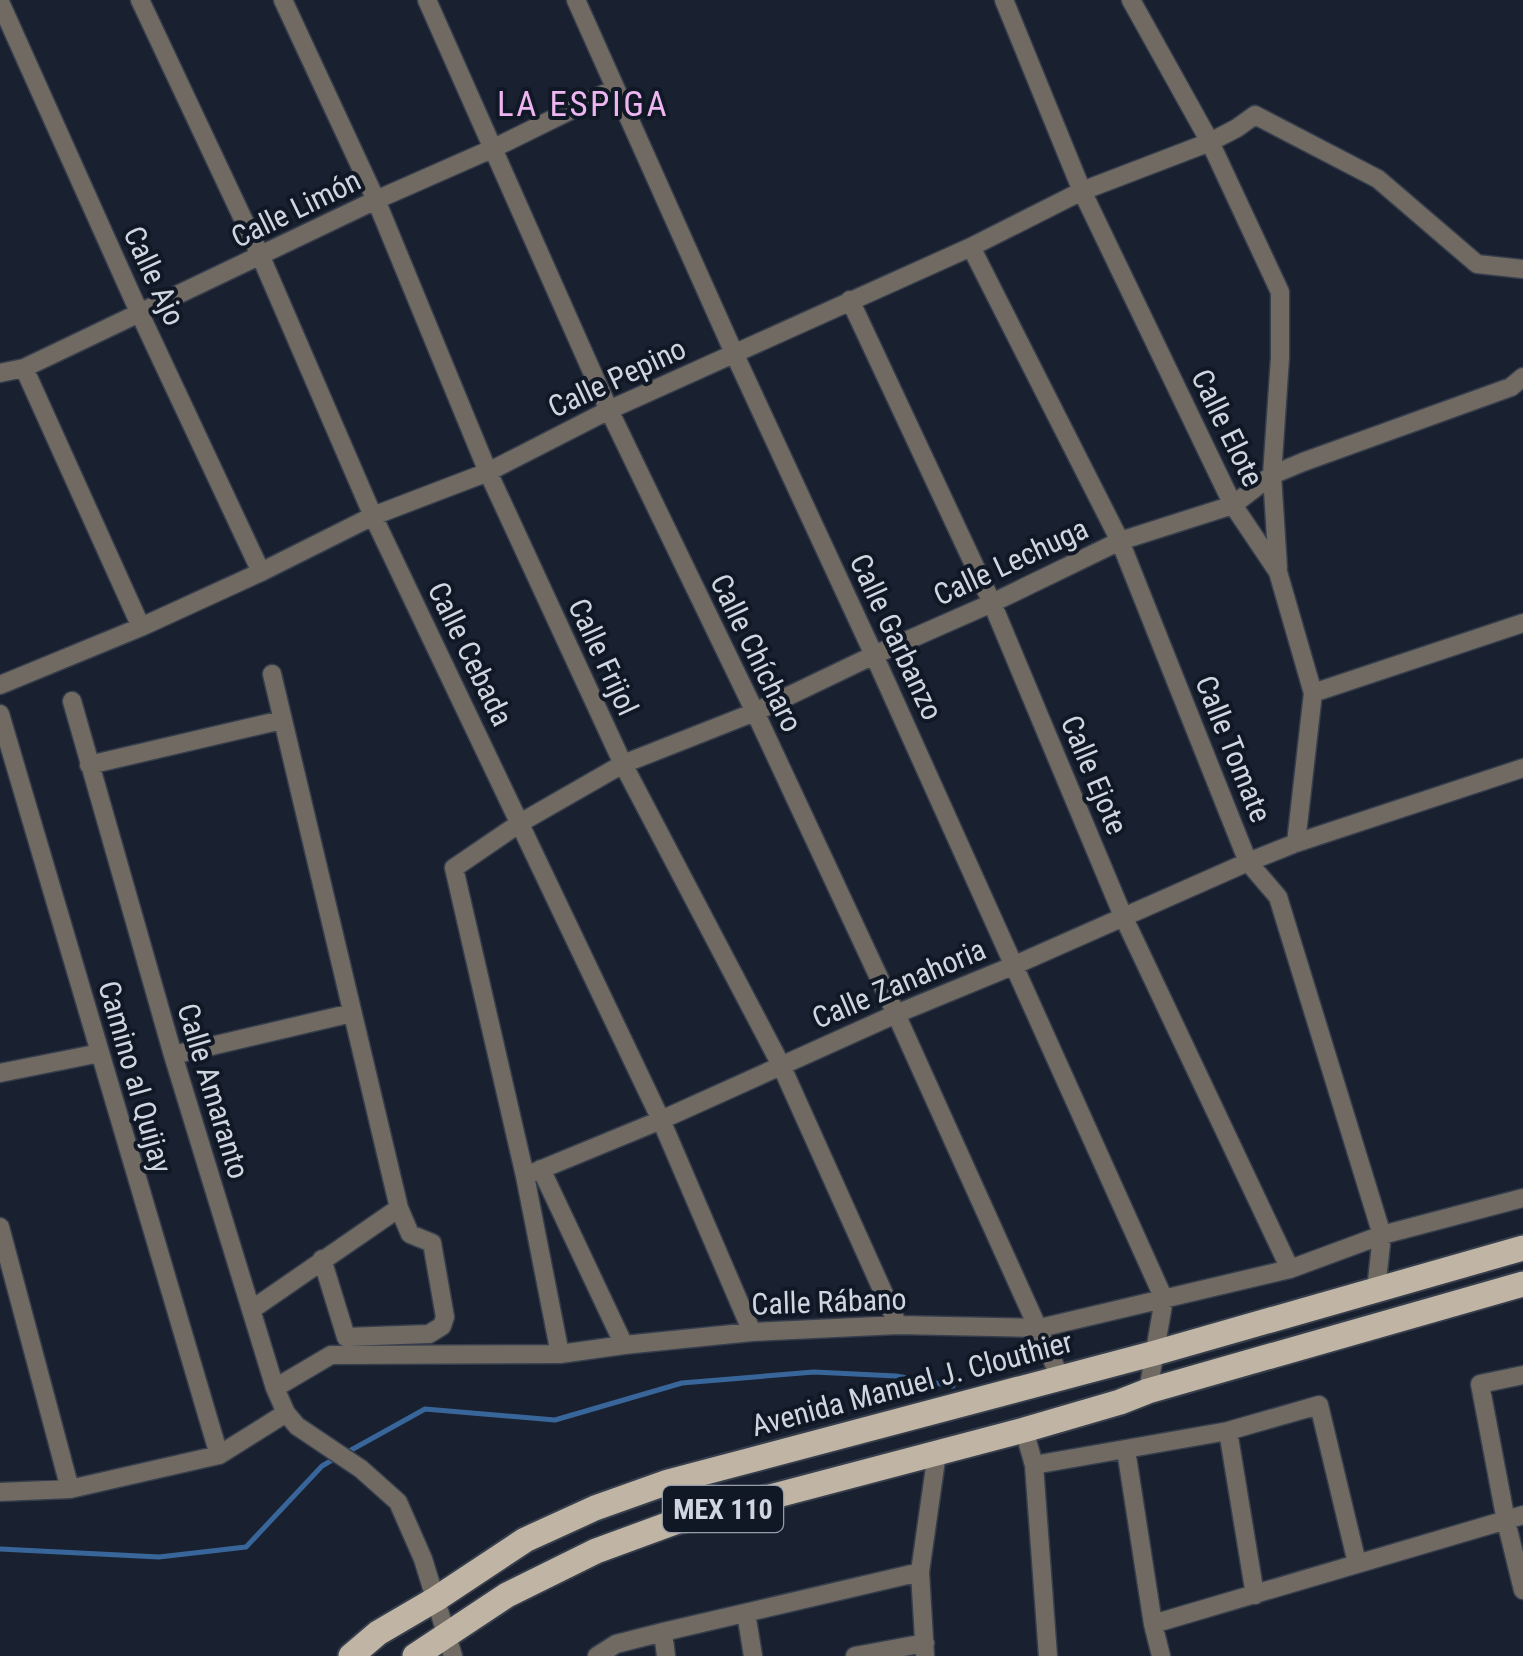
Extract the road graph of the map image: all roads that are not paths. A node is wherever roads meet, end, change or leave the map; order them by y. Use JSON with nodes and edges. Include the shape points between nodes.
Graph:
{"nodes":[{"id":1,"x":140,"y":0,"type":"edge"},
{"id":2,"x":283,"y":0,"type":"edge"},
{"id":3,"x":427,"y":0,"type":"edge"},
{"id":4,"x":576,"y":0,"type":"edge"},
{"id":5,"x":1004,"y":0,"type":"edge"},
{"id":6,"x":1131,"y":0,"type":"edge"},
{"id":7,"x":0,"y":2,"type":"edge"},
{"id":8,"x":614,"y":89,"type":"junction"},
{"id":9,"x":1210,"y":142,"type":"junction"},
{"id":10,"x":494,"y":148,"type":"junction"},
{"id":11,"x":1082,"y":191,"type":"junction"},
{"id":12,"x":376,"y":200,"type":"junction"},
{"id":13,"x":971,"y":247,"type":"junction"},
{"id":14,"x":261,"y":257,"type":"junction"},
{"id":15,"x":1523,"y":269,"type":"edge"},
{"id":16,"x":850,"y":300,"type":"junction"},
{"id":17,"x":140,"y":314,"type":"junction"},
{"id":18,"x":734,"y":353,"type":"junction"},
{"id":19,"x":24,"y":368,"type":"junction"},
{"id":20,"x":0,"y":373,"type":"edge"},
{"id":21,"x":1523,"y":377,"type":"edge"},
{"id":22,"x":608,"y":410,"type":"junction"},
{"id":23,"x":488,"y":472,"type":"junction"},
{"id":24,"x":1272,"y":475,"type":"junction"},
{"id":25,"x":1233,"y":505,"type":"junction"},
{"id":26,"x":373,"y":516,"type":"junction"},
{"id":27,"x":1120,"y":542,"type":"junction"},
{"id":28,"x":262,"y":572,"type":"junction"},
{"id":29,"x":1278,"y":572,"type":"junction"},
{"id":30,"x":992,"y":603,"type":"junction"},
{"id":31,"x":1523,"y":623,"type":"edge"},
{"id":32,"x":141,"y":628,"type":"junction"},
{"id":33,"x":874,"y":654,"type":"junction"},
{"id":34,"x":272,"y":674,"type":"dead end"},
{"id":35,"x":0,"y":685,"type":"edge"},
{"id":36,"x":1313,"y":693,"type":"junction"},
{"id":37,"x":72,"y":701,"type":"dead end"},
{"id":38,"x":755,"y":712,"type":"junction"},
{"id":39,"x":0,"y":714,"type":"edge"},
{"id":40,"x":282,"y":720,"type":"junction"},
{"id":41,"x":623,"y":764,"type":"junction"},
{"id":42,"x":89,"y":765,"type":"junction"},
{"id":43,"x":1523,"y":768,"type":"edge"},
{"id":44,"x":520,"y":822,"type":"junction"},
{"id":45,"x":1296,"y":843,"type":"junction"},
{"id":46,"x":1248,"y":862,"type":"junction"},
{"id":47,"x":1124,"y":916,"type":"junction"},
{"id":48,"x":1015,"y":964,"type":"junction"},
{"id":49,"x":352,"y":1012,"type":"junction"},
{"id":50,"x":896,"y":1014,"type":"junction"},
{"id":51,"x":100,"y":1053,"type":"junction"},
{"id":52,"x":172,"y":1055,"type":"junction"},
{"id":53,"x":781,"y":1064,"type":"junction"},
{"id":54,"x":0,"y":1073,"type":"edge"},
{"id":55,"x":661,"y":1120,"type":"junction"},
{"id":56,"x":533,"y":1172,"type":"junction"},
{"id":57,"x":1523,"y":1198,"type":"edge"},
{"id":58,"x":399,"y":1208,"type":"junction"},
{"id":59,"x":0,"y":1227,"type":"edge"},
{"id":60,"x":1382,"y":1236,"type":"junction"},
{"id":61,"x":1523,"y":1248,"type":"edge"},
{"id":62,"x":322,"y":1259,"type":"junction"},
{"id":63,"x":1290,"y":1270,"type":"junction"},
{"id":64,"x":1523,"y":1284,"type":"edge"},
{"id":65,"x":1376,"y":1290,"type":"junction"},
{"id":66,"x":1164,"y":1299,"type":"junction"},
{"id":67,"x":251,"y":1310,"type":"junction"},
{"id":68,"x":898,"y":1325,"type":"junction"},
{"id":69,"x":1040,"y":1328,"type":"junction"},
{"id":70,"x":752,"y":1332,"type":"junction"},
{"id":71,"x":624,"y":1344,"type":"junction"},
{"id":72,"x":1156,"y":1353,"type":"junction"},
{"id":73,"x":560,"y":1354,"type":"junction"},
{"id":74,"x":1523,"y":1375,"type":"edge"},
{"id":75,"x":1060,"y":1377,"type":"junction"},
{"id":76,"x":275,"y":1388,"type":"junction"},
{"id":77,"x":1148,"y":1391,"type":"junction"},
{"id":78,"x":292,"y":1420,"type":"junction"},
{"id":79,"x":1024,"y":1430,"type":"junction"},
{"id":80,"x":1228,"y":1431,"type":"junction"},
{"id":81,"x":1126,"y":1450,"type":"junction"},
{"id":82,"x":938,"y":1453,"type":"junction"},
{"id":83,"x":218,"y":1454,"type":"junction"},
{"id":84,"x":1034,"y":1465,"type":"junction"},
{"id":85,"x":70,"y":1489,"type":"junction"},
{"id":86,"x":0,"y":1492,"type":"edge"},
{"id":87,"x":1514,"y":1518,"type":"edge"},
{"id":88,"x":1357,"y":1563,"type":"junction"},
{"id":89,"x":920,"y":1572,"type":"junction"},
{"id":90,"x":1523,"y":1590,"type":"edge"},
{"id":91,"x":1254,"y":1595,"type":"junction"},
{"id":92,"x":436,"y":1599,"type":"junction"},
{"id":93,"x":746,"y":1613,"type":"junction"},
{"id":94,"x":1154,"y":1624,"type":"junction"},
{"id":95,"x":663,"y":1632,"type":"junction"},
{"id":96,"x":450,"y":1645,"type":"edge"},
{"id":97,"x":925,"y":1650,"type":"edge"},
{"id":98,"x":351,"y":1656,"type":"edge"},
{"id":99,"x":416,"y":1656,"type":"edge"},
{"id":100,"x":597,"y":1656,"type":"edge"},
{"id":101,"x":666,"y":1656,"type":"edge"},
{"id":102,"x":752,"y":1656,"type":"edge"},
{"id":103,"x":855,"y":1656,"type":"edge"},
{"id":104,"x":1048,"y":1656,"type":"edge"},
{"id":105,"x":1161,"y":1656,"type":"edge"}],
"edges":[{"from":1,"to":14,"type":"street","name":"Calle Cebada"},
{"from":2,"to":12,"type":"street","name":"Calle Frijol"},
{"from":3,"to":10,"type":"street","name":"Calle Chícharo"},
{"from":4,"to":8,"type":"street","name":"Calle Garbanzo"},
{"from":5,"to":11,"type":"street","name":"Calle Elote"},
{"from":6,"to":9,"type":"street"},
{"from":7,"to":17,"type":"street","name":"Calle Ajo"},
{"from":8,"to":10,"type":"street","name":"Calle Limón"},
{"from":8,"to":18,"type":"street","name":"Calle Garbanzo"},
{"from":9,"to":11,"type":"street","name":"Calle Pepino"},
{"from":9,"to":15,"type":"street","name":"Calle Pepino","via":[[1255,116],[1378,178],[1477,264]]},
{"from":9,"to":24,"type":"street","via":[[1280,292]]},
{"from":10,"to":12,"type":"street","name":"Calle Limón"},
{"from":10,"to":22,"type":"street","name":"Calle Chícharo"},
{"from":11,"to":13,"type":"street","name":"Calle Pepino"},
{"from":11,"to":25,"type":"street","name":"Calle Elote"},
{"from":12,"to":14,"type":"street","name":"Calle Limón"},
{"from":12,"to":23,"type":"street","name":"Calle Frijol"},
{"from":13,"to":16,"type":"street","name":"Calle Pepino"},
{"from":13,"to":27,"type":"street","name":"Calle Tomate"},
{"from":14,"to":17,"type":"street","name":"Calle Limón"},
{"from":14,"to":26,"type":"street","name":"Calle Cebada"},
{"from":16,"to":18,"type":"street","name":"Calle Pepino"},
{"from":16,"to":30,"type":"street","name":"Calle Ejote"},
{"from":17,"to":19,"type":"street","name":"Calle Limón"},
{"from":17,"to":28,"type":"street","name":"Calle Ajo"},
{"from":18,"to":22,"type":"street","name":"Calle Pepino"},
{"from":18,"to":33,"type":"street","name":"Calle Garbanzo"},
{"from":19,"to":20,"type":"street","name":"Calle Limón"},
{"from":19,"to":32,"type":"street"},
{"from":21,"to":24,"type":"street","name":"Calle Lechuga"},
{"from":22,"to":23,"type":"street","name":"Calle Pepino"},
{"from":22,"to":38,"type":"street","name":"Calle Chícharo"},
{"from":23,"to":26,"type":"street","name":"Calle Pepino"},
{"from":23,"to":41,"type":"street","name":"Calle Frijol"},
{"from":24,"to":25,"type":"street","name":"Calle Lechuga"},
{"from":24,"to":29,"type":"street"},
{"from":25,"to":27,"type":"street","name":"Calle Lechuga"},
{"from":25,"to":29,"type":"street","name":"Calle Elote"},
{"from":26,"to":28,"type":"street","name":"Calle Pepino"},
{"from":26,"to":44,"type":"street","name":"Calle Cebada"},
{"from":27,"to":30,"type":"street","name":"Calle Lechuga"},
{"from":27,"to":46,"type":"street","name":"Calle Tomate"},
{"from":28,"to":32,"type":"street","name":"Calle Pepino"},
{"from":29,"to":36,"type":"street","name":"Calle Elote"},
{"from":30,"to":33,"type":"street","name":"Calle Lechuga"},
{"from":30,"to":47,"type":"street","name":"Calle Ejote"},
{"from":31,"to":36,"type":"street"},
{"from":32,"to":35,"type":"street","name":"Calle Pepino"},
{"from":33,"to":38,"type":"street","name":"Calle Lechuga"},
{"from":33,"to":48,"type":"street","name":"Calle Garbanzo"},
{"from":34,"to":40,"type":"street"},
{"from":36,"to":45,"type":"street","name":"Calle Elote"},
{"from":37,"to":42,"type":"street","name":"Calle Amaranto"},
{"from":38,"to":41,"type":"street","name":"Calle Lechuga"},
{"from":38,"to":50,"type":"street","name":"Calle Chícharo"},
{"from":39,"to":51,"type":"street","name":"Camino al Quijay"},
{"from":40,"to":42,"type":"street"},
{"from":40,"to":49,"type":"street"},
{"from":41,"to":44,"type":"street","name":"Calle Lechuga"},
{"from":41,"to":53,"type":"street","name":"Calle Frijol"},
{"from":42,"to":52,"type":"street","name":"Calle Amaranto"},
{"from":43,"to":45,"type":"street","name":"Calle Zanahoria"},
{"from":44,"to":55,"type":"street","name":"Calle Cebada"},
{"from":44,"to":56,"type":"street","name":"Calle Lechuga","via":[[454,868]]},
{"from":45,"to":46,"type":"street","name":"Calle Zanahoria"},
{"from":46,"to":47,"type":"street","name":"Calle Zanahoria"},
{"from":46,"to":60,"type":"street","name":"Calle Tomate","via":[[1278,897]]},
{"from":47,"to":48,"type":"street","name":"Calle Zanahoria"},
{"from":47,"to":63,"type":"street","name":"Calle Ejote"},
{"from":48,"to":50,"type":"street","name":"Calle Zanahoria"},
{"from":48,"to":66,"type":"street","name":"Calle Garbanzo"},
{"from":49,"to":52,"type":"street"},
{"from":49,"to":58,"type":"street"},
{"from":50,"to":53,"type":"street","name":"Calle Zanahoria"},
{"from":50,"to":69,"type":"street","name":"Calle Chícharo"},
{"from":51,"to":54,"type":"street"},
{"from":51,"to":83,"type":"street","name":"Camino al Quijay"},
{"from":52,"to":67,"type":"street","name":"Calle Amaranto"},
{"from":53,"to":55,"type":"street","name":"Calle Zanahoria"},
{"from":53,"to":68,"type":"street","name":"Calle Frijol"},
{"from":55,"to":56,"type":"street","name":"Calle Zanahoria"},
{"from":55,"to":70,"type":"street","name":"Calle Cebada"},
{"from":56,"to":71,"type":"street"},
{"from":56,"to":73,"type":"street"},
{"from":57,"to":60,"type":"street","name":"Calle Rábano"},
{"from":58,"to":62,"type":"street"},
{"from":58,"to":62,"type":"street","via":[[410,1234],[432,1243],[442,1326],[429,1334],[346,1337]]},
{"from":59,"to":85,"type":"street"},
{"from":60,"to":63,"type":"street","name":"Calle Rábano"},
{"from":60,"to":65,"type":"street","name":"Calle Tomate"},
{"from":61,"to":65,"type":"main road","name":"Avenida Manuel J. Clouthier","number":"MEX 110"},
{"from":62,"to":67,"type":"street"},
{"from":63,"to":66,"type":"street","name":"Calle Rábano"},
{"from":64,"to":77,"type":"main road","number":"MEX 110"},
{"from":65,"to":72,"type":"main road","name":"Avenida Manuel J. Clouthier","number":"MEX 110"},
{"from":66,"to":69,"type":"street","name":"Calle Rábano"},
{"from":66,"to":72,"type":"street"},
{"from":67,"to":76,"type":"street","name":"Calle Amaranto"},
{"from":68,"to":69,"type":"street","name":"Calle Rábano"},
{"from":68,"to":70,"type":"street","name":"Calle Rábano"},
{"from":69,"to":75,"type":"street","name":"Calle Chícharo"},
{"from":70,"to":71,"type":"street","name":"Calle Rábano"},
{"from":71,"to":73,"type":"street","name":"Calle Rábano"},
{"from":72,"to":75,"type":"main road","name":"Avenida Manuel J. Clouthier","number":"MEX 110"},
{"from":72,"to":77,"type":"street"},
{"from":73,"to":76,"type":"street","name":"Calle Rábano","via":[[331,1355]]},
{"from":74,"to":87,"type":"street","via":[[1480,1384]]},
{"from":75,"to":92,"type":"main road","name":"Avenida Manuel J. Clouthier","number":"MEX 110","via":[[668,1482],[525,1540]]},
{"from":76,"to":78,"type":"street","name":"Calle Amaranto"},
{"from":77,"to":79,"type":"main road","number":"MEX 110"},
{"from":78,"to":83,"type":"street"},
{"from":78,"to":92,"type":"street","via":[[398,1502]]},
{"from":79,"to":82,"type":"main road","number":"MEX 110"},
{"from":79,"to":84,"type":"street"},
{"from":80,"to":81,"type":"street"},
{"from":80,"to":88,"type":"street","via":[[1320,1405]]},
{"from":80,"to":91,"type":"street"},
{"from":81,"to":84,"type":"street"},
{"from":81,"to":94,"type":"street"},
{"from":82,"to":89,"type":"street"},
{"from":82,"to":96,"type":"main road","number":"MEX 110","via":[[596,1551],[507,1595]]},
{"from":83,"to":85,"type":"street"},
{"from":84,"to":104,"type":"street"},
{"from":85,"to":86,"type":"street"},
{"from":87,"to":88,"type":"street"},
{"from":87,"to":90,"type":"street"},
{"from":88,"to":91,"type":"street"},
{"from":89,"to":93,"type":"street"},
{"from":89,"to":97,"type":"street"},
{"from":91,"to":94,"type":"street"},
{"from":92,"to":96,"type":"street"},
{"from":92,"to":98,"type":"main road","name":"Avenida Manuel J. Clouthier","number":"MEX 110"},
{"from":93,"to":95,"type":"street"},
{"from":93,"to":102,"type":"street"},
{"from":94,"to":105,"type":"street"},
{"from":95,"to":100,"type":"street"},
{"from":95,"to":101,"type":"street"},
{"from":96,"to":99,"type":"main road","number":"MEX 110"},
{"from":97,"to":103,"type":"street"}]}
